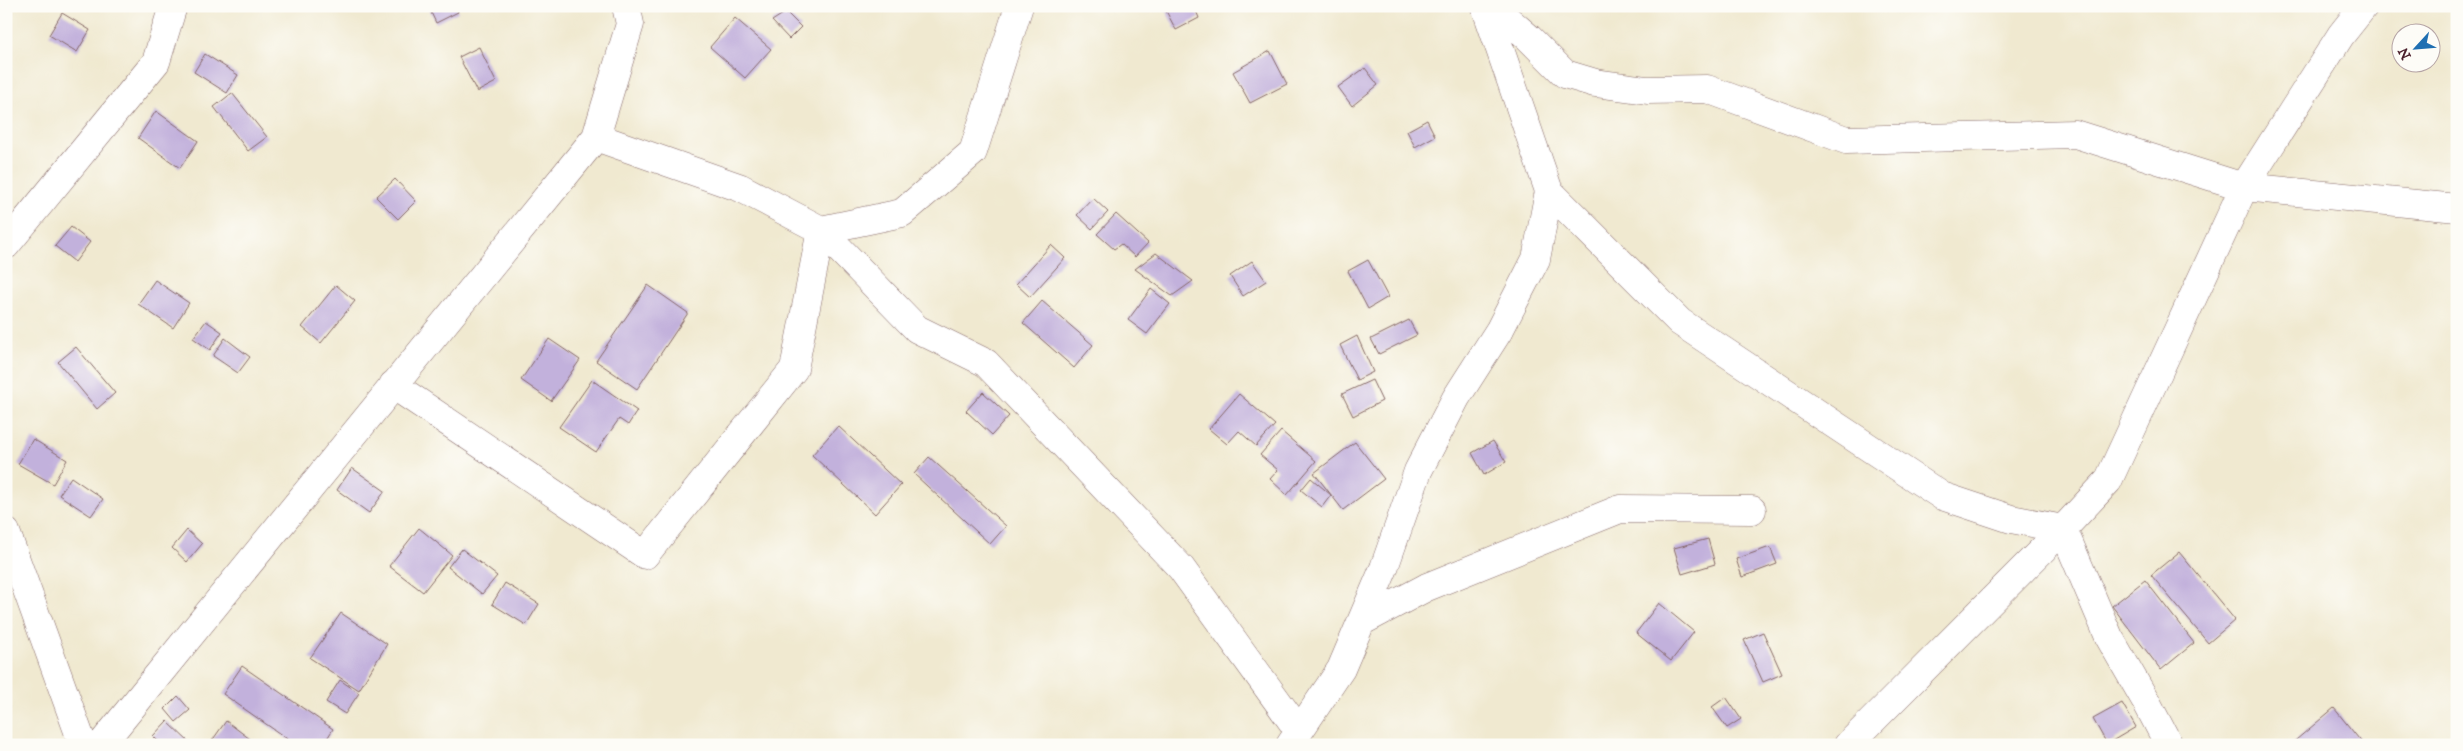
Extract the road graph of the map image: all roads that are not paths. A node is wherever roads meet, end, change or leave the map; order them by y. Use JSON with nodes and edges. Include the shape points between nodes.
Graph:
{"nodes":[{"id":1,"x":173,"y":6,"type":"edge"},
{"id":2,"x":626,"y":6,"type":"edge"},
{"id":3,"x":1019,"y":6,"type":"edge"},
{"id":4,"x":1485,"y":6,"type":"edge"},
{"id":5,"x":1492,"y":6,"type":"edge"},
{"id":6,"x":2364,"y":6,"type":"edge"},
{"id":7,"x":596,"y":137,"type":"junction"},
{"id":8,"x":2244,"y":187,"type":"junction"},
{"id":9,"x":1548,"y":191,"type":"junction"},
{"id":10,"x":2457,"y":208,"type":"edge"},
{"id":11,"x":821,"y":230,"type":"junction"},
{"id":12,"x":6,"y":245,"type":"edge"},
{"id":13,"x":393,"y":385,"type":"junction"},
{"id":14,"x":1752,"y":510,"type":"dead end"},
{"id":15,"x":2063,"y":529,"type":"junction"},
{"id":16,"x":6,"y":532,"type":"edge"},
{"id":17,"x":1361,"y":622,"type":"junction"},
{"id":18,"x":1294,"y":738,"type":"edge"},
{"id":19,"x":83,"y":745,"type":"edge"},
{"id":20,"x":101,"y":745,"type":"edge"},
{"id":21,"x":1848,"y":745,"type":"edge"},
{"id":22,"x":2169,"y":745,"type":"edge"}],
"edges":[{"from":1,"to":12,"type":"street","via":[[156,62]]},
{"from":2,"to":7,"type":"street","via":[[630,24]]},
{"from":3,"to":11,"type":"street","via":[[973,152],[902,213]]},
{"from":4,"to":9,"type":"street"},
{"from":5,"to":8,"type":"street","via":[[1565,74],[1595,83],[1647,90],[1707,89],[1846,140],[2075,134]]},
{"from":6,"to":8,"type":"street","via":[[2341,35]]},
{"from":7,"to":11,"type":"street","via":[[741,188]]},
{"from":7,"to":13,"type":"street"},
{"from":8,"to":10,"type":"street"},
{"from":8,"to":15,"type":"street","via":[[2108,481]]},
{"from":9,"to":15,"type":"street","via":[[1680,322],[1942,496],[2011,519]]},
{"from":9,"to":17,"type":"street","via":[[1536,259],[1500,329],[1456,398],[1418,471]]},
{"from":11,"to":13,"type":"street","via":[[794,369],[645,555]]},
{"from":11,"to":18,"type":"street","via":[[917,329],[986,363],[1181,568]]},
{"from":13,"to":20,"type":"street"},
{"from":14,"to":17,"type":"street","via":[[1620,509],[1427,586]]},
{"from":15,"to":21,"type":"street"},
{"from":15,"to":22,"type":"street","via":[[2109,637]]},
{"from":16,"to":19,"type":"street"},
{"from":17,"to":18,"type":"street","via":[[1341,669]]}]}
